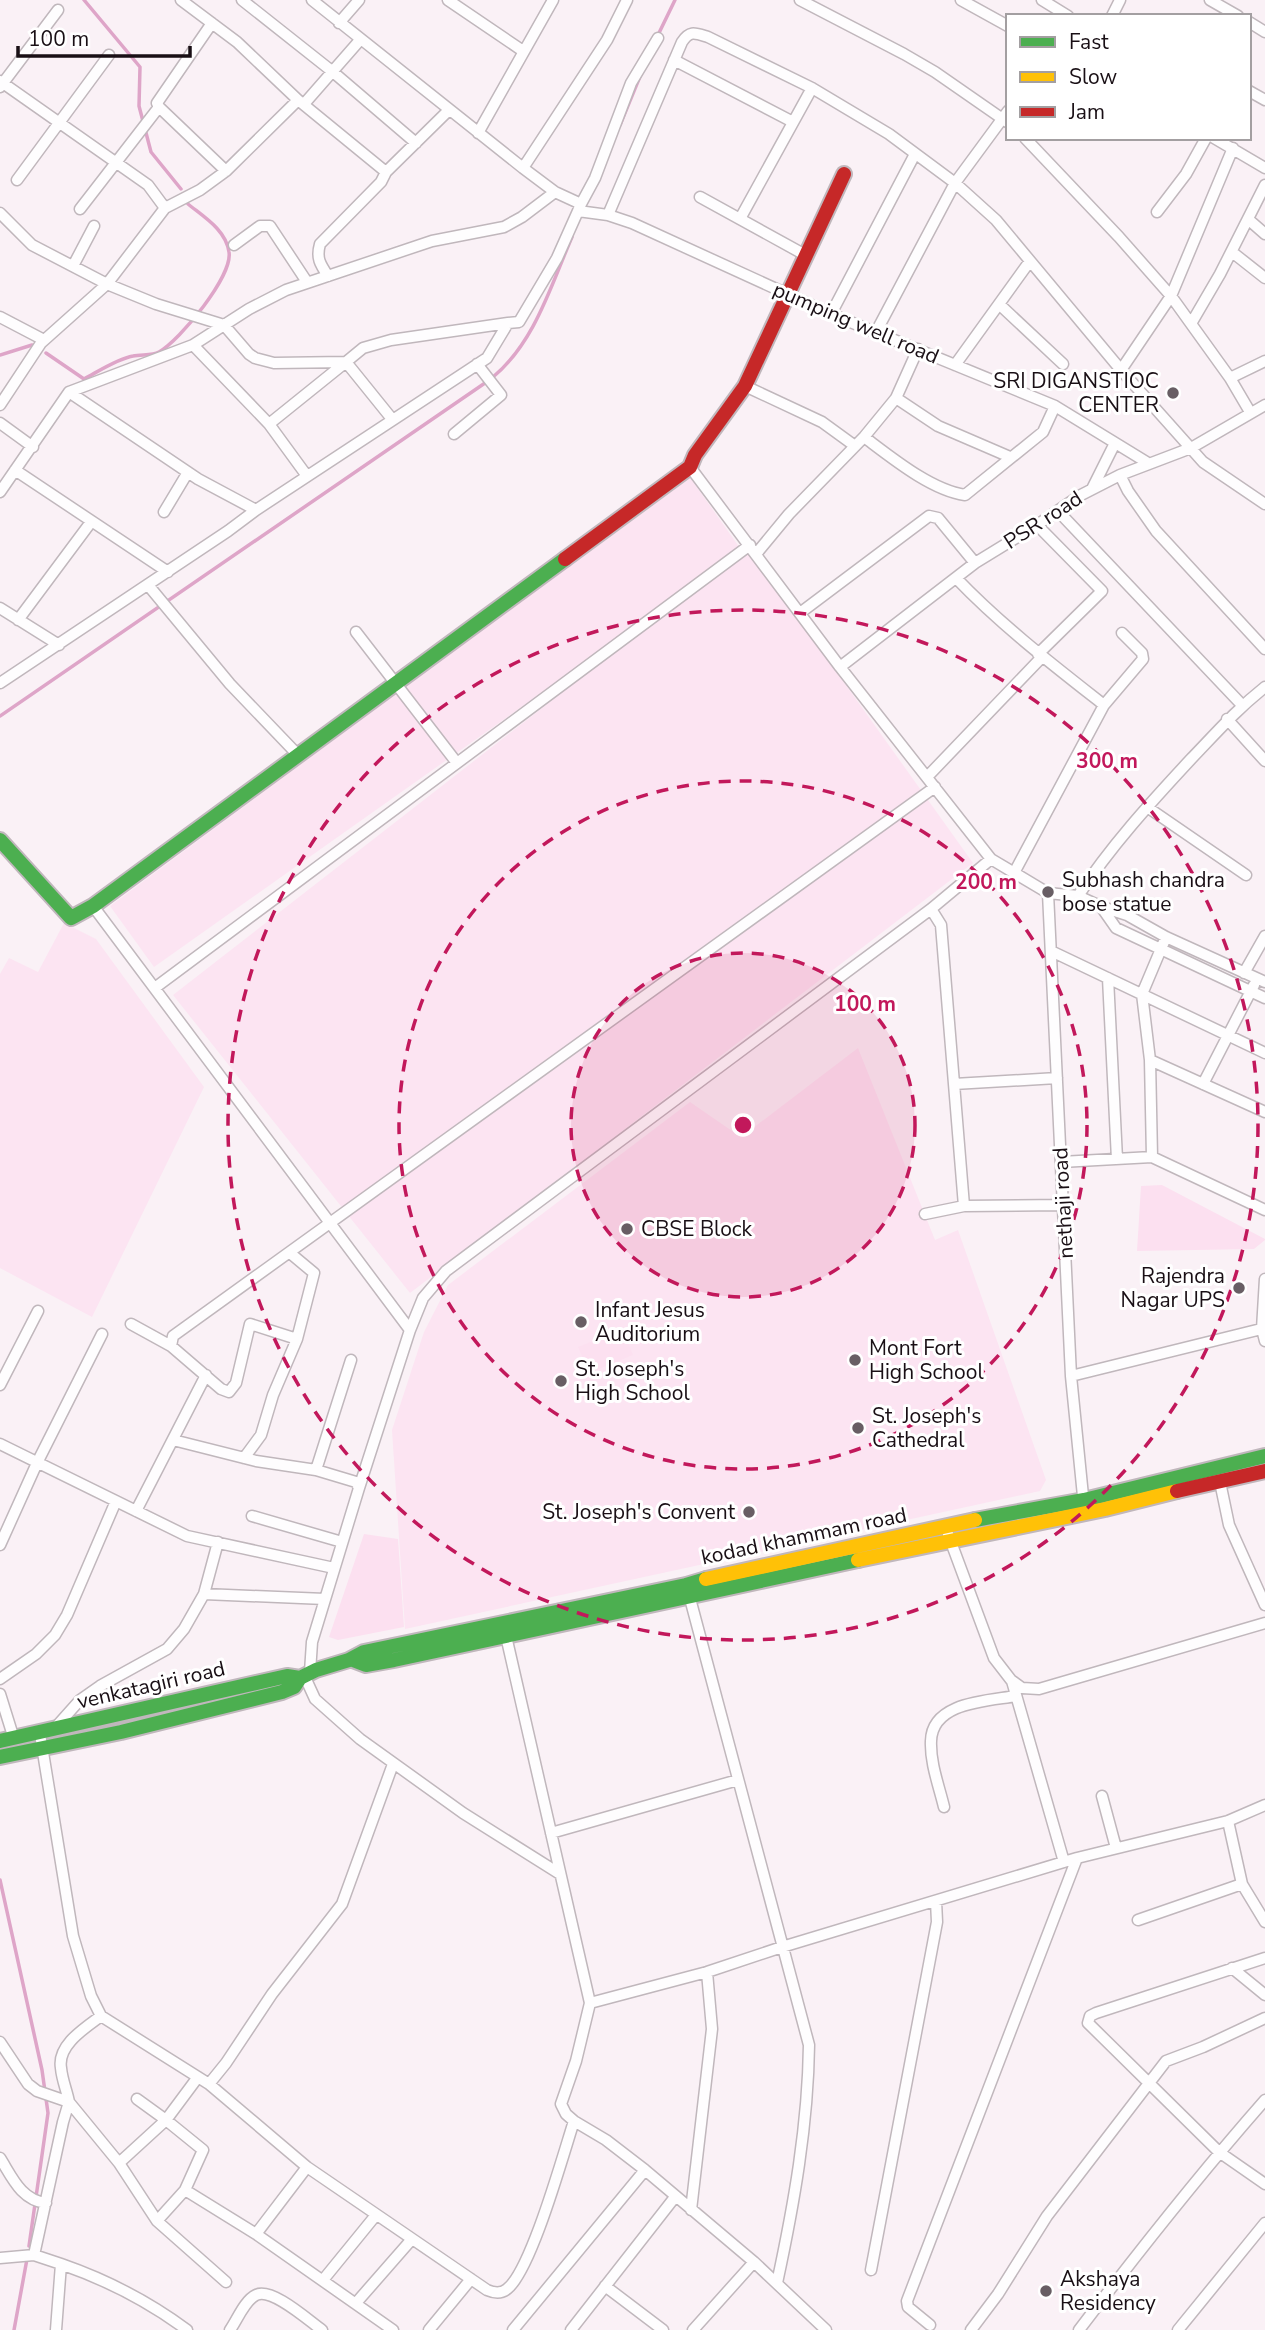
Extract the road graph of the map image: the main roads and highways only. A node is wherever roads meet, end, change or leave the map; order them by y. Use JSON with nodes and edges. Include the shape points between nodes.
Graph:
{"nodes":[{"id":1,"x":844,"y":174,"type":"dead end"},
{"id":2,"x":0,"y":840,"type":"edge"},
{"id":3,"x":1265,"y":1456,"type":"edge"},
{"id":4,"x":1265,"y":1471,"type":"edge"},
{"id":5,"x":1084,"y":1507,"type":"junction"},
{"id":6,"x":688,"y":1590,"type":"junction"},
{"id":7,"x":353,"y":1660,"type":"junction"},
{"id":8,"x":305,"y":1675,"type":"junction"},
{"id":9,"x":7,"y":1740,"type":"edge"},
{"id":10,"x":41,"y":1741,"type":"junction"},
{"id":11,"x":0,"y":1757,"type":"edge"}],
"edges":[{"from":1,"to":2,"type":"main road","via":[[746,386],[690,467],[71,918]]},
{"from":3,"to":5,"type":"main road","name":"kodad khammam road"},
{"from":4,"to":5,"type":"main road","name":"kodad khammam road"},
{"from":5,"to":6,"type":"main road","name":"kodad khammam road","via":[[701,1580]]},
{"from":6,"to":7,"type":"main road","name":"kodad khammam road","via":[[364,1652]]},
{"from":6,"to":7,"type":"main road","name":"kodad khammam road","via":[[506,1636],[366,1665]]},
{"from":7,"to":8,"type":"main road","name":"kodad khammam road"},
{"from":8,"to":10,"type":"main road","name":"venkatagiri road","via":[[55,1728]]},
{"from":8,"to":10,"type":"main road","via":[[282,1692],[188,1716]]},
{"from":9,"to":10,"type":"main road","name":"venkatagiri road"},
{"from":10,"to":11,"type":"main road"}]}
